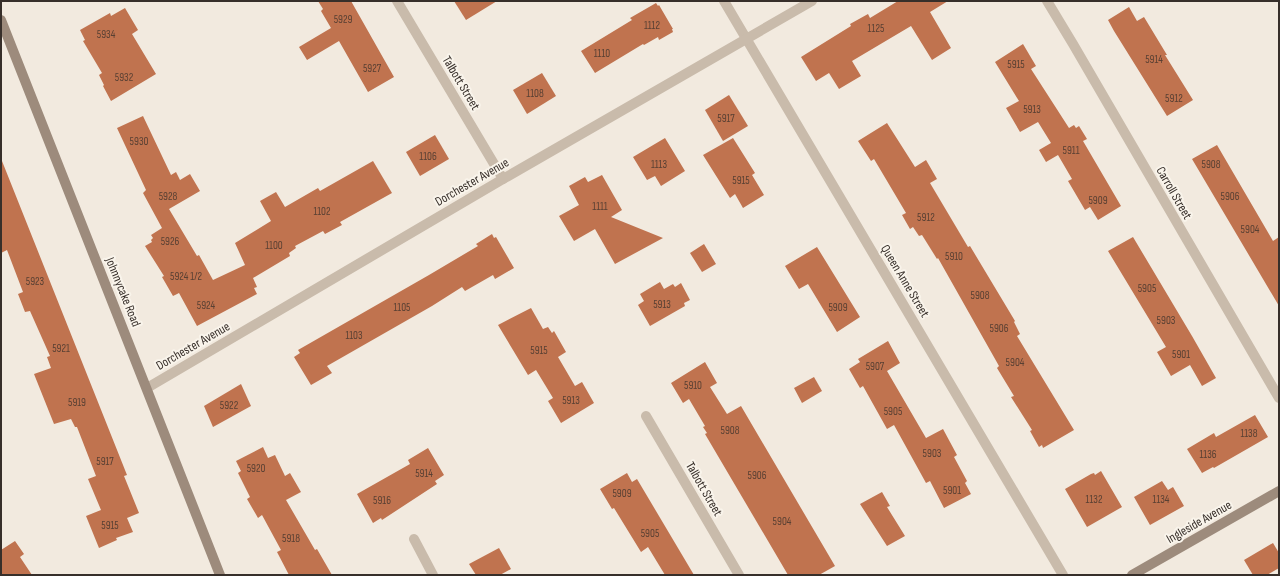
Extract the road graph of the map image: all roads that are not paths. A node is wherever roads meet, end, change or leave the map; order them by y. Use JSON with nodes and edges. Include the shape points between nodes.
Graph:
{"nodes":[{"id":1,"x":397,"y":1,"type":"edge"},
{"id":2,"x":724,"y":1,"type":"edge"},
{"id":3,"x":812,"y":1,"type":"edge"},
{"id":4,"x":1047,"y":1,"type":"edge"},
{"id":5,"x":1,"y":20,"type":"edge"},
{"id":6,"x":747,"y":39,"type":"junction"},
{"id":7,"x":503,"y":179,"type":"junction"},
{"id":8,"x":147,"y":388,"type":"junction"},
{"id":9,"x":1279,"y":398,"type":"edge"},
{"id":10,"x":646,"y":416,"type":"dead end"},
{"id":11,"x":1279,"y":491,"type":"edge"},
{"id":12,"x":414,"y":539,"type":"dead end"},
{"id":13,"x":220,"y":575,"type":"edge"},
{"id":14,"x":433,"y":575,"type":"edge"},
{"id":15,"x":739,"y":575,"type":"edge"},
{"id":16,"x":1064,"y":575,"type":"edge"},
{"id":17,"x":1132,"y":575,"type":"edge"}],
"edges":[{"from":1,"to":7,"type":"street","name":"Talbott Street"},
{"from":2,"to":6,"type":"street","name":"Queen Anne Street"},
{"from":3,"to":6,"type":"street","name":"Dorchester Avenue"},
{"from":4,"to":9,"type":"street","name":"Carroll Street"},
{"from":5,"to":8,"type":"main road","name":"Johnnycake Road"},
{"from":6,"to":7,"type":"street","name":"Dorchester Avenue"},
{"from":6,"to":16,"type":"street","name":"Queen Anne Street"},
{"from":7,"to":8,"type":"street","name":"Dorchester Avenue"},
{"from":8,"to":13,"type":"main road","name":"Johnnycake Road"},
{"from":10,"to":15,"type":"street","name":"Talbott Street"},
{"from":11,"to":17,"type":"main road","name":"Ingleside Avenue"},
{"from":12,"to":14,"type":"street"}]}
